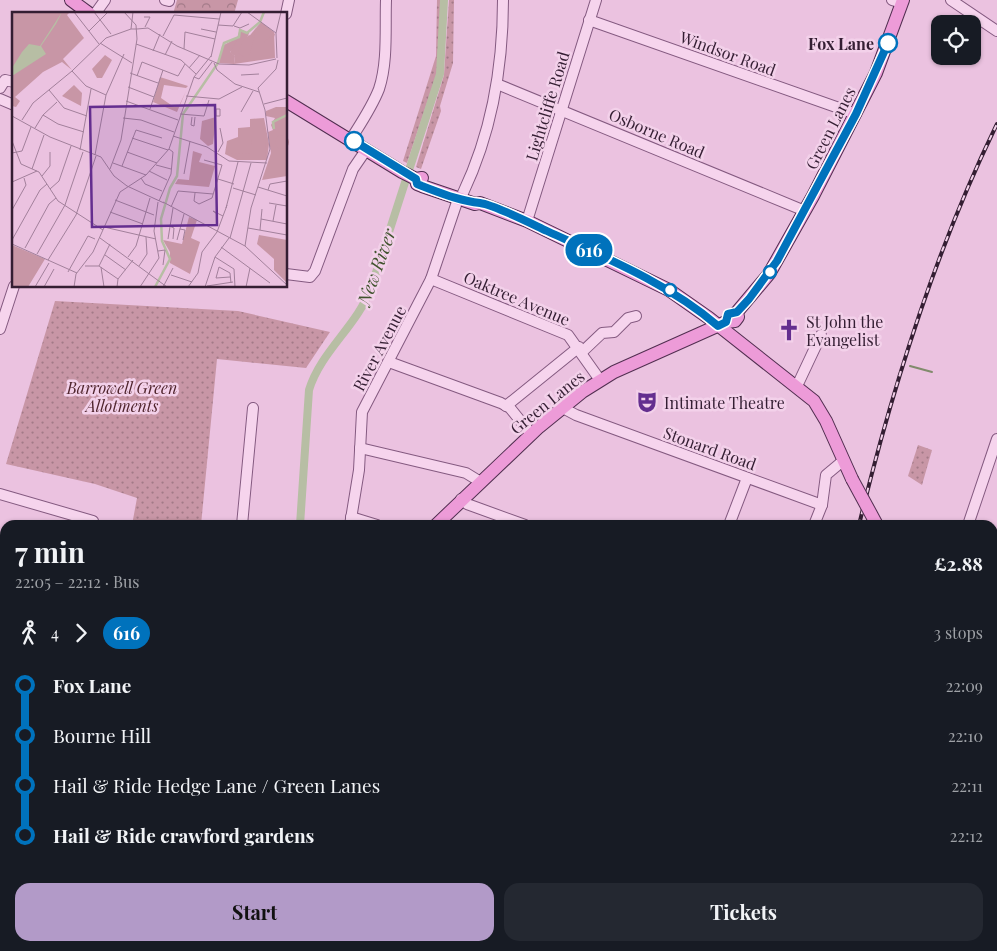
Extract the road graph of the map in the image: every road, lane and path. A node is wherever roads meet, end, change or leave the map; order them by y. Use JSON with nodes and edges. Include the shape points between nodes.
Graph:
{"nodes":[{"id":1,"x":71,"y":0,"type":"edge"},
{"id":2,"x":104,"y":0,"type":"edge"},
{"id":3,"x":386,"y":0,"type":"edge"},
{"id":4,"x":503,"y":0,"type":"edge"},
{"id":5,"x":596,"y":0,"type":"edge"},
{"id":6,"x":951,"y":0,"type":"edge"},
{"id":7,"x":899,"y":1,"type":"edge"},
{"id":8,"x":87,"y":12,"type":"edge"},
{"id":9,"x":96,"y":12,"type":"edge"},
{"id":10,"x":589,"y":20,"type":"junction"},
{"id":11,"x":997,"y":31,"type":"edge"},
{"id":12,"x":12,"y":82,"type":"edge"},
{"id":13,"x":497,"y":84,"type":"junction"},
{"id":14,"x":0,"y":88,"type":"edge"},
{"id":15,"x":0,"y":99,"type":"edge"},
{"id":16,"x":288,"y":102,"type":"edge"},
{"id":17,"x":12,"y":104,"type":"edge"},
{"id":18,"x":563,"y":110,"type":"junction"},
{"id":19,"x":856,"y":114,"type":"junction"},
{"id":20,"x":351,"y":140,"type":"junction"},
{"id":21,"x":366,"y":150,"type":"junction"},
{"id":22,"x":461,"y":196,"type":"junction"},
{"id":23,"x":805,"y":211,"type":"junction"},
{"id":24,"x":527,"y":222,"type":"junction"},
{"id":25,"x":288,"y":274,"type":"edge"},
{"id":26,"x":432,"y":280,"type":"junction"},
{"id":27,"x":13,"y":288,"type":"edge"},
{"id":28,"x":636,"y":316,"type":"dead end"},
{"id":29,"x":722,"y":324,"type":"junction"},
{"id":30,"x":0,"y":329,"type":"edge"},
{"id":31,"x":821,"y":335,"type":"dead end"},
{"id":32,"x":580,"y":350,"type":"junction"},
{"id":33,"x":389,"y":362,"type":"junction"},
{"id":34,"x":600,"y":380,"type":"junction"},
{"id":35,"x":797,"y":386,"type":"junction"},
{"id":36,"x":506,"y":406,"type":"junction"},
{"id":37,"x":562,"y":407,"type":"junction"},
{"id":38,"x":253,"y":408,"type":"dead end"},
{"id":39,"x":530,"y":434,"type":"junction"},
{"id":40,"x":997,"y":439,"type":"edge"},
{"id":41,"x":360,"y":448,"type":"junction"},
{"id":42,"x":844,"y":460,"type":"junction"},
{"id":43,"x":751,"y":479,"type":"junction"},
{"id":44,"x":479,"y":481,"type":"junction"},
{"id":45,"x":0,"y":494,"type":"edge"},
{"id":46,"x":461,"y":499,"type":"junction"},
{"id":47,"x":822,"y":505,"type":"junction"},
{"id":48,"x":93,"y":520,"type":"dead end"},
{"id":49,"x":242,"y":520,"type":"edge"},
{"id":50,"x":350,"y":520,"type":"edge"},
{"id":51,"x":441,"y":520,"type":"edge"},
{"id":52,"x":511,"y":520,"type":"edge"},
{"id":53,"x":731,"y":520,"type":"edge"},
{"id":54,"x":816,"y":520,"type":"edge"},
{"id":55,"x":874,"y":520,"type":"edge"},
{"id":56,"x":970,"y":520,"type":"edge"}],
"edges":[{"from":1,"to":8,"type":"main road"},
{"from":2,"to":9,"type":"street"},
{"from":3,"to":20,"type":"street","via":[[380,86],[370,110]]},
{"from":4,"to":13,"type":"street","name":"River Avenue"},
{"from":5,"to":10,"type":"street","name":"Lightcliffe Road"},
{"from":6,"to":11,"type":"street"},
{"from":7,"to":19,"type":"main road","name":"Green Lanes","via":[[876,73]]},
{"from":10,"to":18,"type":"street","name":"Lightcliffe Road"},
{"from":10,"to":19,"type":"street","name":"Windsor Road"},
{"from":12,"to":14,"type":"street","via":[[5,80]]},
{"from":13,"to":18,"type":"street","name":"Osborne Road"},
{"from":13,"to":22,"type":"street","name":"River Avenue","via":[[483,146]]},
{"from":15,"to":17,"type":"street"},
{"from":16,"to":20,"type":"main road"},
{"from":18,"to":23,"type":"street","name":"Osborne Road"},
{"from":18,"to":24,"type":"street","name":"Lightcliffe Road"},
{"from":19,"to":23,"type":"main road","name":"Green Lanes"},
{"from":20,"to":21,"type":"main road"},
{"from":21,"to":22,"type":"main road","via":[[415,179],[417,184]]},
{"from":21,"to":25,"type":"street","via":[[353,168],[315,270],[310,277]]},
{"from":22,"to":24,"type":"main road"},
{"from":22,"to":26,"type":"street","name":"River Avenue"},
{"from":23,"to":29,"type":"main road","name":"Green Lanes","via":[[769,274],[737,312],[728,314]]},
{"from":24,"to":29,"type":"main road","via":[[651,279]]},
{"from":26,"to":32,"type":"street","name":"Oaktree Avenue","via":[[568,334]]},
{"from":26,"to":33,"type":"street","name":"River Avenue"},
{"from":27,"to":30,"type":"street"},
{"from":28,"to":32,"type":"street","via":[[628,318],[614,332],[602,333]]},
{"from":29,"to":34,"type":"main road","name":"Green Lanes"},
{"from":29,"to":35,"type":"main road"},
{"from":31,"to":35,"type":"street"},
{"from":32,"to":34,"type":"street","name":"Oaktree Avenue"},
{"from":32,"to":36,"type":"street"},
{"from":33,"to":36,"type":"street"},
{"from":33,"to":41,"type":"street","name":"River Avenue","via":[[362,412]]},
{"from":34,"to":37,"type":"main road","name":"Green Lanes"},
{"from":35,"to":42,"type":"main road","via":[[814,401]]},
{"from":36,"to":39,"type":"street"},
{"from":37,"to":39,"type":"main road","name":"Green Lanes"},
{"from":37,"to":43,"type":"street","name":"Stonard Road"},
{"from":38,"to":49,"type":"street"},
{"from":39,"to":44,"type":"main road","name":"Green Lanes"},
{"from":40,"to":56,"type":"street"},
{"from":41,"to":44,"type":"street","via":[[466,473]]},
{"from":41,"to":50,"type":"street","name":"River Avenue"},
{"from":42,"to":47,"type":"street","via":[[826,475]]},
{"from":42,"to":55,"type":"main road","bridge":true},
{"from":43,"to":47,"type":"street","name":"Stonard Road"},
{"from":43,"to":53,"type":"street"},
{"from":44,"to":46,"type":"main road","name":"Green Lanes"},
{"from":45,"to":48,"type":"street"},
{"from":46,"to":51,"type":"main road","name":"Green Lanes"},
{"from":46,"to":52,"type":"street"},
{"from":47,"to":54,"type":"street"}]}
